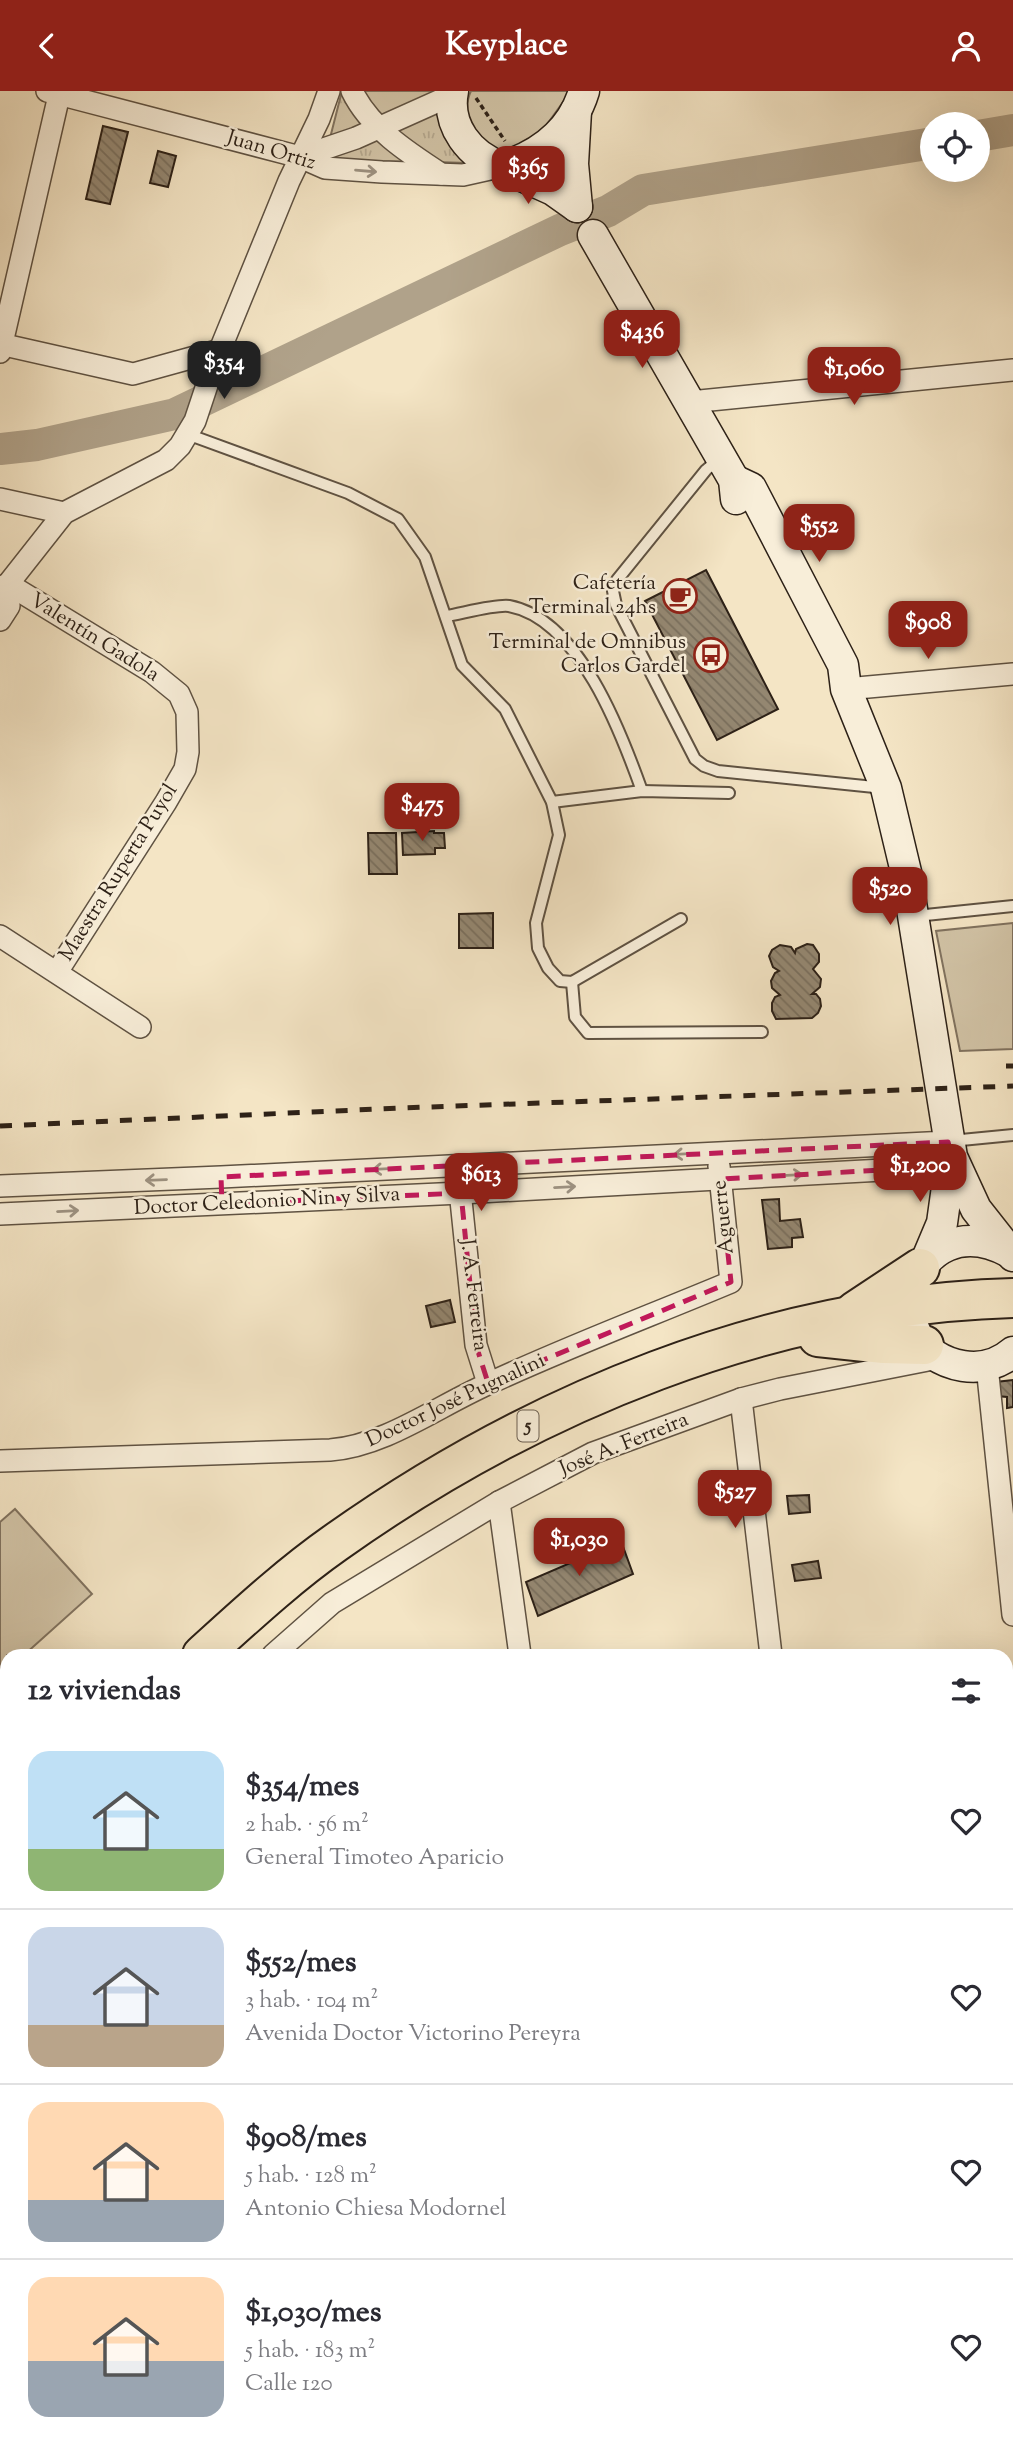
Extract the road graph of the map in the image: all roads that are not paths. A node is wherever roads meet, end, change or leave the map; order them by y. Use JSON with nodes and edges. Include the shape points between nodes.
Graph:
{"nodes":[{"id":1,"x":329,"y":91,"type":"edge"},
{"id":2,"x":352,"y":91,"type":"edge"},
{"id":3,"x":56,"y":92,"type":"edge"},
{"id":4,"x":459,"y":92,"type":"edge"},
{"id":5,"x":580,"y":101,"type":"edge"},
{"id":6,"x":378,"y":128,"type":"junction"},
{"id":7,"x":300,"y":157,"type":"junction"},
{"id":8,"x":507,"y":165,"type":"junction"},
{"id":9,"x":442,"y":175,"type":"junction"},
{"id":10,"x":576,"y":207,"type":"junction"},
{"id":11,"x":593,"y":235,"type":"joint"},
{"id":12,"x":1,"y":347,"type":"edge"},
{"id":13,"x":217,"y":358,"type":"junction"},
{"id":14,"x":1013,"y":370,"type":"edge"},
{"id":15,"x":690,"y":402,"type":"junction"},
{"id":16,"x":191,"y":427,"type":"junction"},
{"id":17,"x":728,"y":469,"type":"junction"},
{"id":18,"x":0,"y":499,"type":"edge"},
{"id":19,"x":64,"y":513,"type":"junction"},
{"id":20,"x":4,"y":586,"type":"edge"},
{"id":21,"x":446,"y":616,"type":"junction"},
{"id":22,"x":0,"y":620,"type":"edge"},
{"id":23,"x":1013,"y":674,"type":"edge"},
{"id":24,"x":846,"y":689,"type":"junction"},
{"id":25,"x":179,"y":694,"type":"joint"},
{"id":26,"x":886,"y":788,"type":"junction"},
{"id":27,"x":642,"y":791,"type":"junction"},
{"id":28,"x":729,"y":793,"type":"dead end"},
{"id":29,"x":552,"y":802,"type":"junction"},
{"id":30,"x":1013,"y":906,"type":"edge"},
{"id":31,"x":914,"y":916,"type":"junction"},
{"id":32,"x":681,"y":919,"type":"dead end"},
{"id":33,"x":0,"y":936,"type":"edge"},
{"id":34,"x":57,"y":972,"type":"junction"},
{"id":35,"x":572,"y":982,"type":"junction"},
{"id":36,"x":140,"y":1027,"type":"dead end"},
{"id":37,"x":762,"y":1032,"type":"dead end"},
{"id":38,"x":1013,"y":1135,"type":"edge"},
{"id":39,"x":950,"y":1149,"type":"junction"},
{"id":40,"x":717,"y":1152,"type":"junction"},
{"id":41,"x":457,"y":1165,"type":"junction"},
{"id":42,"x":221,"y":1177,"type":"junction"},
{"id":43,"x":720,"y":1179,"type":"junction"},
{"id":44,"x":0,"y":1186,"type":"edge"},
{"id":45,"x":460,"y":1193,"type":"junction"},
{"id":46,"x":222,"y":1204,"type":"junction"},
{"id":47,"x":0,"y":1214,"type":"edge"},
{"id":48,"x":1011,"y":1254,"type":"edge"},
{"id":49,"x":923,"y":1265,"type":"junction"},
{"id":50,"x":731,"y":1282,"type":"joint"},
{"id":51,"x":1013,"y":1298,"type":"edge"},
{"id":52,"x":909,"y":1308,"type":"junction"},
{"id":53,"x":843,"y":1319,"type":"junction"},
{"id":54,"x":777,"y":1334,"type":"junction"},
{"id":55,"x":932,"y":1351,"type":"junction"},
{"id":56,"x":1013,"y":1352,"type":"edge"},
{"id":57,"x":987,"y":1366,"type":"junction"},
{"id":58,"x":488,"y":1383,"type":"junction"},
{"id":59,"x":741,"y":1399,"type":"junction"},
{"id":60,"x":0,"y":1461,"type":"edge"},
{"id":61,"x":499,"y":1502,"type":"junction"},
{"id":62,"x":1013,"y":1615,"type":"edge"},
{"id":63,"x":209,"y":1649,"type":"edge"},
{"id":64,"x":280,"y":1649,"type":"edge"},
{"id":65,"x":519,"y":1649,"type":"edge"},
{"id":66,"x":770,"y":1649,"type":"edge"}],
"edges":[{"from":1,"to":7,"type":"street"},
{"from":2,"to":6,"type":"street"},
{"from":3,"to":7,"type":"street","name":"Juan Ortiz"},
{"from":3,"to":12,"type":"street"},
{"from":4,"to":6,"type":"street"},
{"from":4,"to":8,"type":"street","via":[[454,120],[466,144],[476,155]]},
{"from":5,"to":8,"type":"street","via":[[545,148]]},
{"from":5,"to":10,"type":"street","via":[[573,164]]},
{"from":6,"to":7,"type":"street"},
{"from":6,"to":9,"type":"street"},
{"from":7,"to":9,"type":"street","name":"Juan Ortiz","one_way":true,"via":[[325,168]]},
{"from":7,"to":13,"type":"street"},
{"from":8,"to":9,"type":"street","name":"Juan Ortiz"},
{"from":8,"to":10,"type":"street"},
{"from":10,"to":11,"type":"street"},
{"from":11,"to":15,"type":"street"},
{"from":12,"to":13,"type":"street","via":[[133,375]]},
{"from":13,"to":16,"type":"street"},
{"from":14,"to":15,"type":"street"},
{"from":15,"to":17,"type":"street"},
{"from":16,"to":19,"type":"street","via":[[166,460]]},
{"from":16,"to":21,"type":"lane","via":[[398,519],[425,557]]},
{"from":17,"to":24,"type":"street","via":[[734,496],[828,674]]},
{"from":17,"to":26,"type":"lane","via":[[706,470],[617,580],[613,591],[616,605],[695,759],[704,766]]},
{"from":18,"to":19,"type":"street"},
{"from":19,"to":20,"type":"street"},
{"from":20,"to":22,"type":"street","via":[[9,606]]},
{"from":20,"to":25,"type":"street","name":"Valentín Gadola","via":[[152,672]]},
{"from":21,"to":27,"type":"lane","via":[[507,605],[553,628],[579,658],[607,706]]},
{"from":21,"to":29,"type":"lane","via":[[463,665],[505,709]]},
{"from":23,"to":24,"type":"street"},
{"from":24,"to":26,"type":"street"},
{"from":25,"to":34,"type":"street","name":"Maestra Ruperta Puyol","via":[[187,712],[185,769]]},
{"from":26,"to":31,"type":"street"},
{"from":27,"to":28,"type":"lane"},
{"from":27,"to":29,"type":"lane"},
{"from":29,"to":35,"type":"lane","via":[[559,835],[536,923],[538,948],[560,981]]},
{"from":30,"to":31,"type":"lane"},
{"from":31,"to":39,"type":"street"},
{"from":32,"to":35,"type":"lane"},
{"from":33,"to":34,"type":"street"},
{"from":34,"to":36,"type":"street"},
{"from":35,"to":37,"type":"lane","via":[[575,1017],[588,1033]]},
{"from":38,"to":39,"type":"lane"},
{"from":39,"to":40,"type":"street","name":"Doctor Celedonio Nin y Silva"},
{"from":43,"to":39,"type":"street","name":"Doctor Celedonio Nin y Silva","one_way":true,"via":[[920,1168]]},
{"from":39,"to":48,"type":"street","via":[[976,1209]]},
{"from":39,"to":49,"type":"street","via":[[943,1223]]},
{"from":40,"to":41,"type":"street","name":"Doctor Celedonio Nin y Silva","one_way":true},
{"from":40,"to":43,"type":"street","name":"Aguerre"},
{"from":41,"to":42,"type":"street","name":"Doctor Celedonio Nin y Silva","one_way":true},
{"from":41,"to":45,"type":"street","name":"J. A. Ferreira"},
{"from":42,"to":44,"type":"street","name":"Doctor Celedonio Nin y Silva","one_way":true},
{"from":42,"to":46,"type":"street"},
{"from":45,"to":43,"type":"street","name":"Doctor Celedonio Nin y Silva","one_way":true},
{"from":43,"to":50,"type":"street","name":"Aguerre"},
{"from":45,"to":46,"type":"street","name":"Doctor Celedonio Nin y Silva"},
{"from":45,"to":58,"type":"street","name":"J. A. Ferreira","via":[[476,1345]]},
{"from":47,"to":46,"type":"street","name":"Doctor Celedonio Nin y Silva","one_way":true},
{"from":48,"to":49,"type":"street","via":[[996,1245],[966,1241],[937,1251]]},
{"from":49,"to":52,"type":"street","via":[[914,1281]]},
{"from":49,"to":53,"type":"highway"},
{"from":50,"to":58,"type":"street","name":"Doctor José Pugnalini"},
{"from":51,"to":52,"type":"highway","number":"5"},
{"from":52,"to":53,"type":"highway","number":"5"},
{"from":52,"to":55,"type":"street","via":[[914,1327]]},
{"from":53,"to":54,"type":"highway","number":"5"},
{"from":54,"to":55,"type":"highway"},
{"from":54,"to":63,"type":"highway","number":"5","via":[[720,1347],[659,1369],[492,1445],[333,1544]]},
{"from":55,"to":57,"type":"street","via":[[954,1365]]},
{"from":55,"to":59,"type":"street","name":"José A. Ferreira"},
{"from":56,"to":57,"type":"street"},
{"from":57,"to":62,"type":"street"},
{"from":58,"to":60,"type":"street","name":"Doctor José Pugnalini","via":[[350,1449]]},
{"from":59,"to":61,"type":"street","name":"José A. Ferreira","via":[[593,1453]]},
{"from":59,"to":66,"type":"street"},
{"from":61,"to":64,"type":"street","name":"José A. Ferreira","via":[[332,1604]]},
{"from":61,"to":65,"type":"street"}]}
